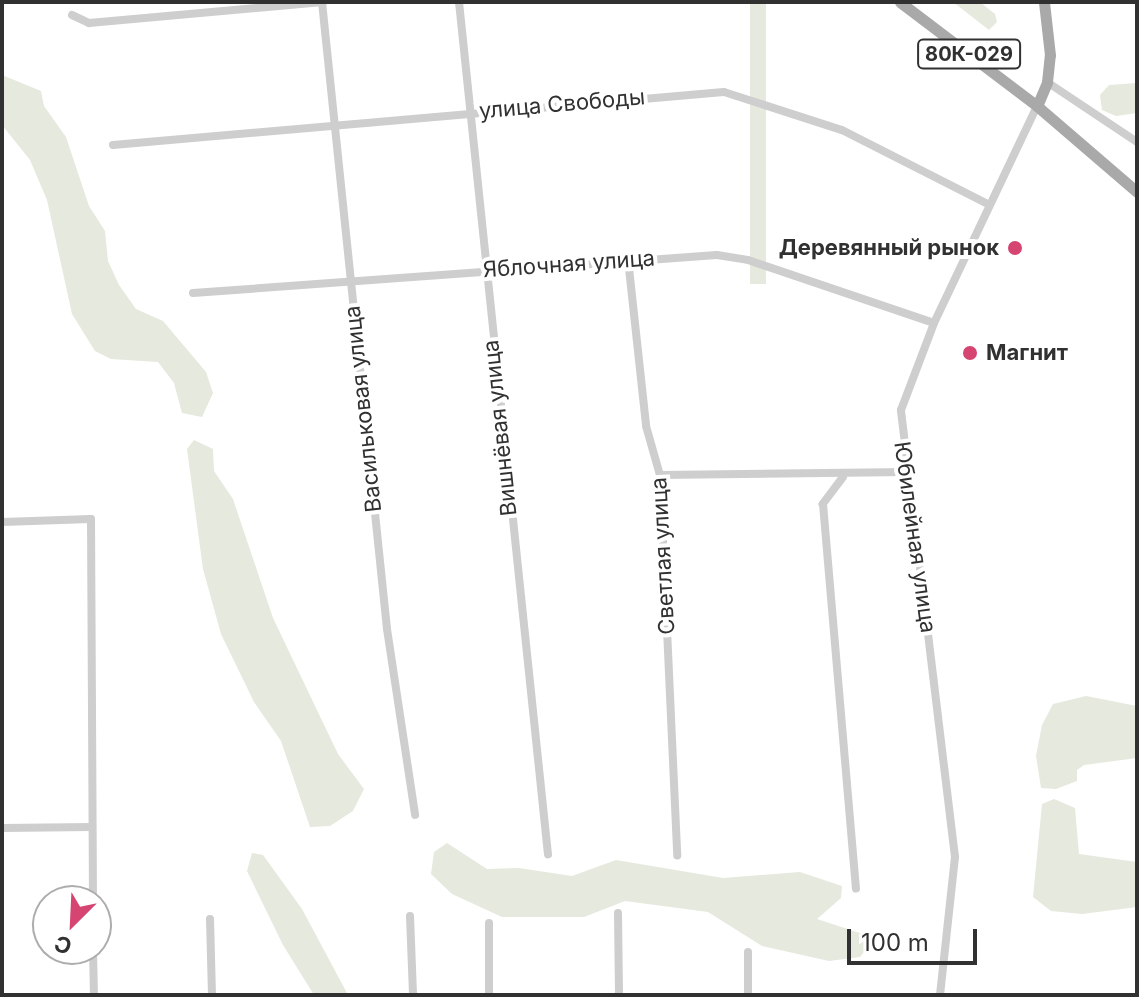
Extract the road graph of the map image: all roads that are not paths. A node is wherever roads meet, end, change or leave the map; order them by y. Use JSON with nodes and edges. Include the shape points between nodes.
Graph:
{"nodes":[{"id":1,"x":322,"y":2,"type":"edge"},
{"id":2,"x":459,"y":2,"type":"edge"},
{"id":3,"x":900,"y":2,"type":"edge"},
{"id":4,"x":1044,"y":2,"type":"edge"},
{"id":5,"x":72,"y":15,"type":"dead end"},
{"id":6,"x":1047,"y":82,"type":"junction"},
{"id":7,"x":1037,"y":106,"type":"junction"},
{"id":8,"x":471,"y":112,"type":"junction"},
{"id":9,"x":335,"y":126,"type":"junction"},
{"id":10,"x":1137,"y":142,"type":"edge"},
{"id":11,"x":113,"y":145,"type":"dead end"},
{"id":12,"x":1137,"y":192,"type":"edge"},
{"id":13,"x":988,"y":204,"type":"junction"},
{"id":14,"x":628,"y":259,"type":"junction"},
{"id":15,"x":487,"y":269,"type":"junction"},
{"id":16,"x":349,"y":280,"type":"junction"},
{"id":17,"x":193,"y":293,"type":"dead end"},
{"id":18,"x":934,"y":323,"type":"junction"},
{"id":19,"x":907,"y":472,"type":"junction"},
{"id":20,"x":660,"y":475,"type":"junction"},
{"id":21,"x":843,"y":477,"type":"junction"},
{"id":22,"x":2,"y":522,"type":"edge"},
{"id":23,"x":415,"y":815,"type":"dead end"},
{"id":24,"x":92,"y":827,"type":"junction"},
{"id":25,"x":2,"y":828,"type":"edge"},
{"id":26,"x":548,"y":854,"type":"dead end"},
{"id":27,"x":677,"y":856,"type":"dead end"},
{"id":28,"x":93,"y":885,"type":"edge"},
{"id":29,"x":856,"y":889,"type":"dead end"},
{"id":30,"x":618,"y":913,"type":"dead end"},
{"id":31,"x":410,"y":916,"type":"dead end"},
{"id":32,"x":210,"y":919,"type":"dead end"},
{"id":33,"x":489,"y":923,"type":"dead end"},
{"id":34,"x":748,"y":952,"type":"dead end"},
{"id":35,"x":93,"y":965,"type":"edge"},
{"id":36,"x":94,"y":995,"type":"edge"},
{"id":37,"x":212,"y":995,"type":"edge"},
{"id":38,"x":413,"y":995,"type":"edge"},
{"id":39,"x":489,"y":995,"type":"edge"},
{"id":40,"x":619,"y":995,"type":"edge"},
{"id":41,"x":748,"y":995,"type":"edge"},
{"id":42,"x":940,"y":995,"type":"edge"}],
"edges":[{"from":1,"to":5,"type":"street","via":[[89,23]]},
{"from":1,"to":9,"type":"street","name":"Васильковая улица"},
{"from":2,"to":8,"type":"street","name":"Вишнёвая улица"},
{"from":3,"to":7,"type":"main road","number":"80К-029"},
{"from":4,"to":6,"type":"main road"},
{"from":6,"to":7,"type":"main road"},
{"from":6,"to":10,"type":"street"},
{"from":7,"to":12,"type":"main road","number":"80К-029"},
{"from":7,"to":13,"type":"street","name":"Юбилейная улица"},
{"from":8,"to":9,"type":"street","name":"улица Свободы"},
{"from":8,"to":13,"type":"street","name":"улица Свободы","via":[[724,92],[842,130]]},
{"from":8,"to":15,"type":"street","name":"Вишнёвая улица"},
{"from":9,"to":11,"type":"street","name":"улица Свободы"},
{"from":9,"to":16,"type":"street","name":"Васильковая улица"},
{"from":13,"to":18,"type":"street","name":"Юбилейная улица"},
{"from":14,"to":15,"type":"street","name":"Яблочная улица"},
{"from":14,"to":18,"type":"street","name":"Яблочная улица","via":[[717,255],[748,260]]},
{"from":14,"to":20,"type":"street","name":"Светлая улица","via":[[646,426]]},
{"from":15,"to":16,"type":"street","name":"Яблочная улица"},
{"from":15,"to":26,"type":"street","name":"Вишнёвая улица"},
{"from":16,"to":17,"type":"street","name":"Яблочная улица"},
{"from":16,"to":23,"type":"street","name":"Васильковая улица","via":[[387,629]]},
{"from":18,"to":19,"type":"street","name":"Юбилейная улица","via":[[903,400],[901,437]]},
{"from":19,"to":21,"type":"street"},
{"from":19,"to":42,"type":"street","name":"Юбилейная улица","via":[[955,857]]},
{"from":20,"to":21,"type":"street","via":[[737,470]]},
{"from":20,"to":27,"type":"street","name":"Светлая улица"},
{"from":21,"to":29,"type":"street","via":[[823,504]]},
{"from":22,"to":24,"type":"street","via":[[91,519]]},
{"from":24,"to":25,"type":"street"},
{"from":24,"to":28,"type":"street"},
{"from":30,"to":40,"type":"street"},
{"from":31,"to":38,"type":"street"},
{"from":32,"to":37,"type":"street"},
{"from":33,"to":39,"type":"street"},
{"from":34,"to":41,"type":"street"},
{"from":35,"to":36,"type":"street"}]}
